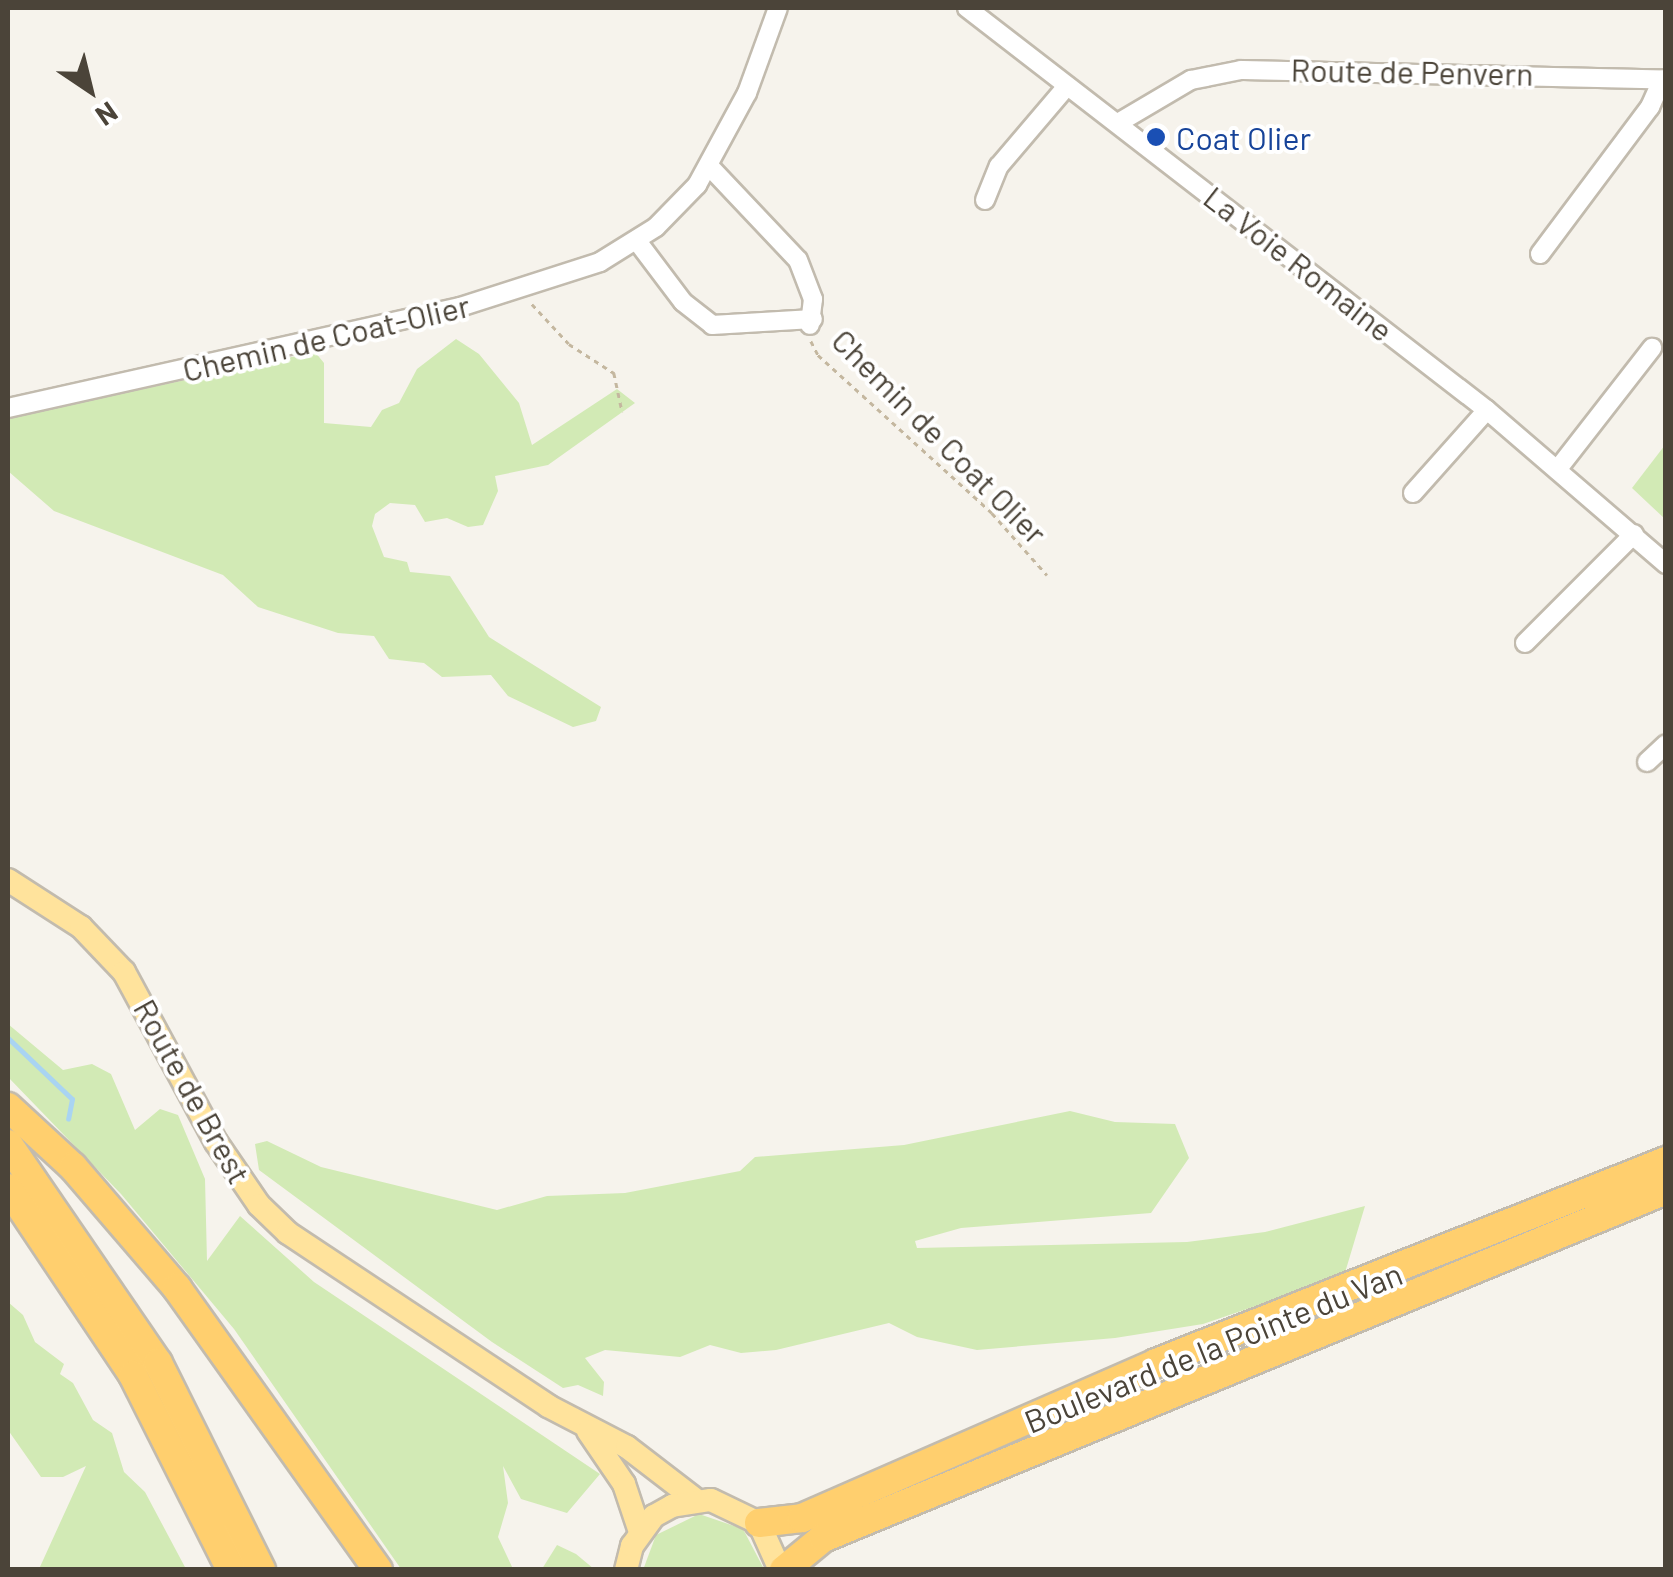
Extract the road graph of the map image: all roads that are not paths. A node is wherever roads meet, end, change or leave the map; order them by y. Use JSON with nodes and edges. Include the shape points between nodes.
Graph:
{"nodes":[{"id":1,"x":778,"y":8,"type":"edge"},
{"id":2,"x":968,"y":8,"type":"edge"},
{"id":3,"x":1664,"y":80,"type":"edge"},
{"id":4,"x":1068,"y":86,"type":"junction"},
{"id":5,"x":1167,"y":96,"type":"junction"},
{"id":6,"x":1118,"y":123,"type":"junction"},
{"id":7,"x":1139,"y":138,"type":"junction"},
{"id":8,"x":709,"y":166,"type":"junction"},
{"id":9,"x":986,"y":200,"type":"dead end"},
{"id":10,"x":637,"y":241,"type":"junction"},
{"id":11,"x":1540,"y":254,"type":"dead end"},
{"id":12,"x":1652,"y":348,"type":"dead end"},
{"id":13,"x":8,"y":408,"type":"edge"},
{"id":14,"x":1486,"y":410,"type":"junction"},
{"id":15,"x":1558,"y":470,"type":"junction"},
{"id":16,"x":1413,"y":493,"type":"dead end"},
{"id":17,"x":1634,"y":534,"type":"junction"},
{"id":18,"x":1666,"y":564,"type":"edge"},
{"id":19,"x":1526,"y":643,"type":"dead end"},
{"id":20,"x":1666,"y":744,"type":"edge"},
{"id":21,"x":1647,"y":762,"type":"dead end"},
{"id":22,"x":8,"y":880,"type":"edge"},
{"id":23,"x":8,"y":1107,"type":"edge"},
{"id":24,"x":8,"y":1144,"type":"edge"},
{"id":25,"x":1666,"y":1160,"type":"edge"},
{"id":26,"x":8,"y":1188,"type":"edge"},
{"id":27,"x":1666,"y":1190,"type":"edge"},
{"id":28,"x":586,"y":1428,"type":"junction"},
{"id":29,"x":192,"y":1486,"type":"junction"},
{"id":30,"x":696,"y":1500,"type":"junction"},
{"id":31,"x":759,"y":1523,"type":"junction"},
{"id":32,"x":640,"y":1532,"type":"junction"},
{"id":33,"x":213,"y":1570,"type":"edge"},
{"id":34,"x":231,"y":1570,"type":"edge"},
{"id":35,"x":261,"y":1570,"type":"edge"},
{"id":36,"x":378,"y":1570,"type":"edge"},
{"id":37,"x":626,"y":1570,"type":"edge"},
{"id":38,"x":782,"y":1570,"type":"edge"}],
"edges":[{"from":1,"to":8,"type":"street","name":"Chemin de Coat-Olier"},
{"from":2,"to":4,"type":"street","name":"La Voie Romaine"},
{"from":3,"to":5,"type":"street","name":"Route de Penvern","via":[[1266,68],[1204,75]]},
{"from":3,"to":11,"type":"street","name":"Route de Penvern"},
{"from":4,"to":6,"type":"street","name":"La Voie Romaine"},
{"from":4,"to":9,"type":"street","via":[[999,166]]},
{"from":5,"to":6,"type":"street","name":"Route de Penvern"},
{"from":5,"to":7,"type":"street"},
{"from":6,"to":7,"type":"street","name":"La Voie Romaine"},
{"from":7,"to":14,"type":"street","name":"La Voie Romaine"},
{"from":8,"to":10,"type":"street","name":"Chemin de Coat-Olier","via":[[673,213]]},
{"from":8,"to":10,"type":"street","via":[[798,260],[813,299],[811,322],[712,324],[683,302]]},
{"from":10,"to":13,"type":"street","name":"Chemin de Coat-Olier","via":[[526,289]]},
{"from":12,"to":15,"type":"street"},
{"from":14,"to":15,"type":"street","name":"La Voie Romaine"},
{"from":14,"to":16,"type":"street"},
{"from":15,"to":17,"type":"street","name":"La Voie Romaine"},
{"from":17,"to":18,"type":"street","name":"La Voie Romaine"},
{"from":17,"to":19,"type":"street"},
{"from":20,"to":21,"type":"street"},
{"from":22,"to":28,"type":"main road","name":"Route de Brest","via":[[80,927],[124,972],[216,1142],[273,1220]]},
{"from":23,"to":36,"type":"highway","via":[[72,1167],[177,1288]]},
{"from":24,"to":35,"type":"highway","via":[[158,1362]]},
{"from":25,"to":31,"type":"highway","name":"Boulevard de la Pointe du Van","via":[[1156,1363],[802,1518]]},
{"from":26,"to":29,"type":"highway","via":[[94,1310]]},
{"from":27,"to":38,"type":"highway","name":"Boulevard de la Pointe du Van","via":[[824,1538]]},
{"from":28,"to":30,"type":"main road","name":"Route de Brest","via":[[627,1447]]},
{"from":28,"to":32,"type":"main road","name":"Route de Brest","via":[[624,1484]]},
{"from":29,"to":33,"type":"highway","via":[[190,1511]]},
{"from":29,"to":34,"type":"highway"},
{"from":30,"to":31,"type":"main road","via":[[728,1503]]},
{"from":30,"to":32,"type":"main road","via":[[672,1506]]},
{"from":31,"to":38,"type":"main road"},
{"from":32,"to":37,"type":"main road"}]}
